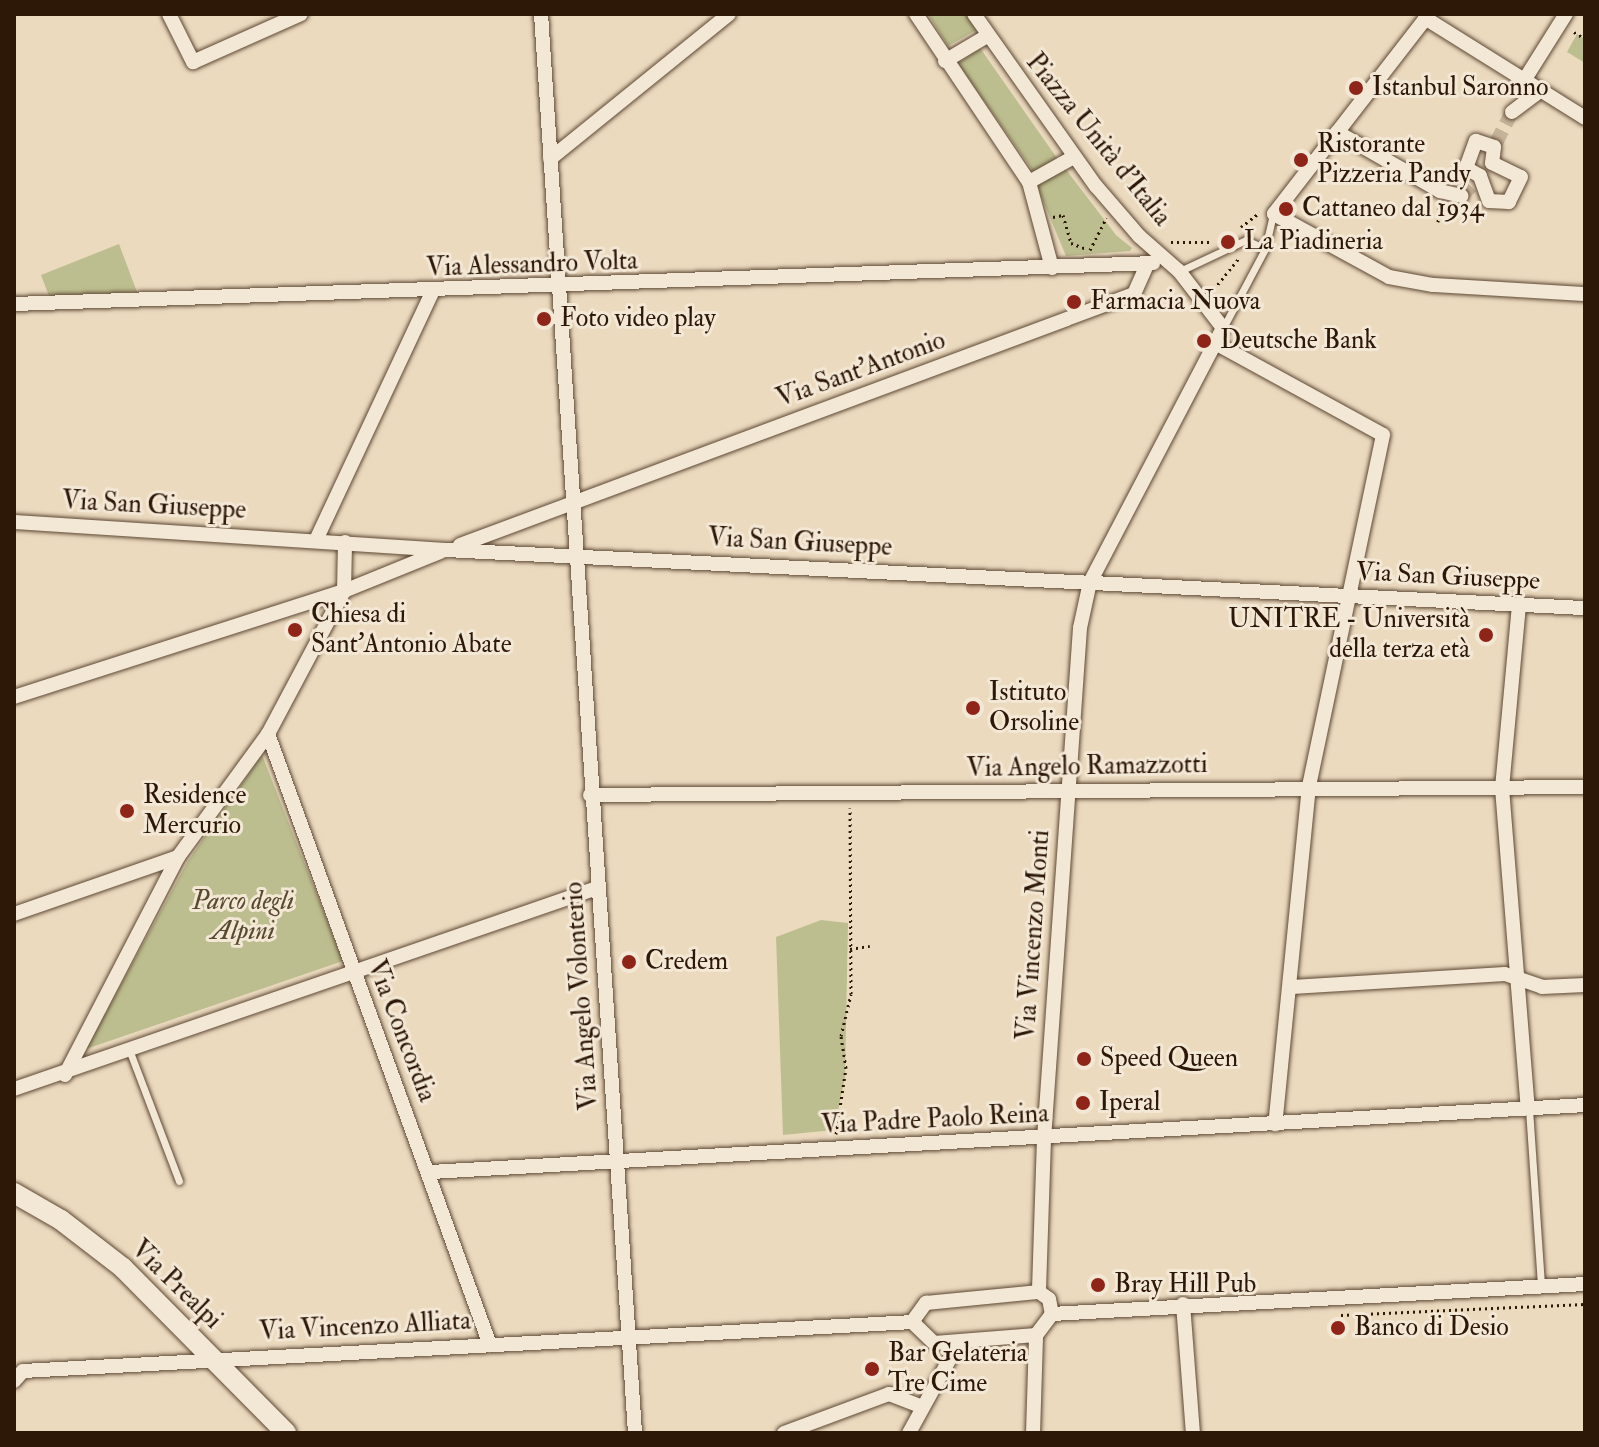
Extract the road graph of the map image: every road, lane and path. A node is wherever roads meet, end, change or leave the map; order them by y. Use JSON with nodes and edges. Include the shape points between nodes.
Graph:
{"nodes":[{"id":1,"x":169,"y":14,"type":"edge"},
{"id":2,"x":301,"y":14,"type":"edge"},
{"id":3,"x":541,"y":14,"type":"edge"},
{"id":4,"x":729,"y":14,"type":"edge"},
{"id":5,"x":916,"y":14,"type":"edge"},
{"id":6,"x":974,"y":14,"type":"edge"},
{"id":7,"x":1566,"y":14,"type":"edge"},
{"id":8,"x":1427,"y":16,"type":"edge"},
{"id":9,"x":987,"y":36,"type":"junction"},
{"id":10,"x":945,"y":61,"type":"junction"},
{"id":11,"x":1525,"y":79,"type":"junction"},
{"id":12,"x":1540,"y":91,"type":"junction"},
{"id":13,"x":1512,"y":112,"type":"tunnel mouth"},
{"id":14,"x":1585,"y":118,"type":"edge"},
{"id":15,"x":1337,"y":132,"type":"junction"},
{"id":16,"x":1074,"y":157,"type":"junction"},
{"id":17,"x":550,"y":159,"type":"junction"},
{"id":18,"x":1479,"y":178,"type":"joint"},
{"id":19,"x":1029,"y":182,"type":"junction"},
{"id":20,"x":1461,"y":196,"type":"dead end"},
{"id":21,"x":1115,"y":210,"type":"junction"},
{"id":22,"x":1268,"y":212,"type":"junction"},
{"id":23,"x":1041,"y":220,"type":"junction"},
{"id":24,"x":1238,"y":229,"type":"dead end"},
{"id":25,"x":1171,"y":242,"type":"dead end"},
{"id":26,"x":1212,"y":242,"type":"dead end"},
{"id":27,"x":1265,"y":249,"type":"junction"},
{"id":28,"x":1090,"y":250,"type":"junction"},
{"id":29,"x":1165,"y":259,"type":"junction"},
{"id":30,"x":1147,"y":265,"type":"junction"},
{"id":31,"x":1106,"y":267,"type":"junction"},
{"id":32,"x":1052,"y":268,"type":"junction"},
{"id":33,"x":1179,"y":271,"type":"junction"},
{"id":34,"x":559,"y":289,"type":"junction"},
{"id":35,"x":432,"y":292,"type":"junction"},
{"id":36,"x":1585,"y":294,"type":"edge"},
{"id":37,"x":14,"y":304,"type":"edge"},
{"id":38,"x":1223,"y":328,"type":"junction"},
{"id":39,"x":1217,"y":344,"type":"junction"},
{"id":40,"x":575,"y":502,"type":"junction"},
{"id":41,"x":14,"y":522,"type":"edge"},
{"id":42,"x":317,"y":538,"type":"junction"},
{"id":43,"x":345,"y":542,"type":"junction"},
{"id":44,"x":446,"y":550,"type":"junction"},
{"id":45,"x":578,"y":555,"type":"junction"},
{"id":46,"x":1090,"y":582,"type":"junction"},
{"id":47,"x":344,"y":591,"type":"junction"},
{"id":48,"x":1347,"y":595,"type":"junction"},
{"id":49,"x":1519,"y":605,"type":"junction"},
{"id":50,"x":1585,"y":608,"type":"edge"},
{"id":51,"x":14,"y":697,"type":"edge"},
{"id":52,"x":268,"y":734,"type":"junction"},
{"id":53,"x":1309,"y":786,"type":"junction"},
{"id":54,"x":1585,"y":787,"type":"edge"},
{"id":55,"x":1502,"y":788,"type":"junction"},
{"id":56,"x":1068,"y":793,"type":"junction"},
{"id":57,"x":590,"y":795,"type":"junction"},
{"id":58,"x":849,"y":795,"type":"junction"},
{"id":59,"x":178,"y":857,"type":"junction"},
{"id":60,"x":597,"y":888,"type":"junction"},
{"id":61,"x":14,"y":914,"type":"edge"},
{"id":62,"x":870,"y":946,"type":"dead end"},
{"id":63,"x":850,"y":949,"type":"junction"},
{"id":64,"x":353,"y":973,"type":"junction"},
{"id":65,"x":1517,"y":976,"type":"junction"},
{"id":66,"x":1585,"y":985,"type":"edge"},
{"id":67,"x":1292,"y":987,"type":"junction"},
{"id":68,"x":130,"y":1052,"type":"junction"},
{"id":69,"x":65,"y":1075,"type":"junction"},
{"id":70,"x":14,"y":1089,"type":"edge"},
{"id":71,"x":1585,"y":1105,"type":"edge"},
{"id":72,"x":1528,"y":1108,"type":"junction"},
{"id":73,"x":1275,"y":1124,"type":"junction"},
{"id":74,"x":1044,"y":1139,"type":"junction"},
{"id":75,"x":833,"y":1149,"type":"junction"},
{"id":76,"x":618,"y":1160,"type":"junction"},
{"id":77,"x":431,"y":1172,"type":"junction"},
{"id":78,"x":179,"y":1181,"type":"dead end"},
{"id":79,"x":14,"y":1193,"type":"edge"},
{"id":80,"x":1585,"y":1284,"type":"edge"},
{"id":81,"x":1541,"y":1286,"type":"junction"},
{"id":82,"x":1039,"y":1292,"type":"junction"},
{"id":83,"x":1183,"y":1304,"type":"junction"},
{"id":84,"x":1052,"y":1314,"type":"junction"},
{"id":85,"x":912,"y":1322,"type":"junction"},
{"id":86,"x":1036,"y":1335,"type":"junction"},
{"id":87,"x":628,"y":1338,"type":"junction"},
{"id":88,"x":958,"y":1344,"type":"junction"},
{"id":89,"x":490,"y":1345,"type":"junction"},
{"id":90,"x":215,"y":1359,"type":"junction"},
{"id":91,"x":14,"y":1381,"type":"edge"},
{"id":92,"x":921,"y":1406,"type":"junction"},
{"id":93,"x":286,"y":1433,"type":"edge"},
{"id":94,"x":635,"y":1433,"type":"edge"},
{"id":95,"x":784,"y":1433,"type":"edge"},
{"id":96,"x":909,"y":1433,"type":"edge"},
{"id":97,"x":1033,"y":1433,"type":"edge"},
{"id":98,"x":1193,"y":1433,"type":"edge"}],
"edges":[{"from":1,"to":2,"type":"street","via":[[193,62]]},
{"from":3,"to":17,"type":"street","name":"Via Angelo Volonterio"},
{"from":4,"to":17,"type":"street"},
{"from":5,"to":10,"type":"street"},
{"from":6,"to":9,"type":"street","name":"Piazza Unità d'Italia"},
{"from":7,"to":11,"type":"street"},
{"from":8,"to":11,"type":"street"},
{"from":8,"to":15,"type":"street"},
{"from":9,"to":10,"type":"street"},
{"from":9,"to":16,"type":"street","name":"Piazza Unità d'Italia"},
{"from":10,"to":19,"type":"street"},
{"from":11,"to":12,"type":"street"},
{"from":12,"to":13,"type":"street"},
{"from":12,"to":14,"type":"street"},
{"from":15,"to":20,"type":"street","via":[[1440,191]]},
{"from":15,"to":22,"type":"street"},
{"from":16,"to":19,"type":"street"},
{"from":16,"to":21,"type":"street","name":"Piazza Unità d'Italia"},
{"from":17,"to":34,"type":"street","name":"Via Angelo Volonterio"},
{"from":18,"to":18,"type":"street","via":[[1489,201],[1509,202],[1521,177],[1492,163],[1495,145],[1476,141],[1466,168]]},
{"from":19,"to":23,"type":"street"},
{"from":21,"to":28,"type":"path","via":[[1103,221]]},
{"from":21,"to":29,"type":"street","name":"Piazza Unità d'Italia"},
{"from":22,"to":24,"type":"path"},
{"from":22,"to":27,"type":"lane"},
{"from":22,"to":36,"type":"street","via":[[1389,277],[1433,285]]},
{"from":23,"to":28,"type":"path","via":[[1063,215],[1071,243]]},
{"from":23,"to":32,"type":"street"},
{"from":25,"to":26,"type":"path"},
{"from":27,"to":33,"type":"lane","via":[[1246,240]]},
{"from":27,"to":38,"type":"lane"},
{"from":28,"to":31,"type":"path","via":[[1105,257]]},
{"from":29,"to":30,"type":"street","name":"Piazza Unità d'Italia"},
{"from":29,"to":33,"type":"street"},
{"from":30,"to":31,"type":"street","name":"Piazza Unità d'Italia"},
{"from":30,"to":40,"type":"street","name":"Via Sant'Antonio","via":[[1134,294]]},
{"from":31,"to":32,"type":"street","name":"Piazza Unità d'Italia"},
{"from":32,"to":34,"type":"street","name":"Via Alessandro Volta"},
{"from":33,"to":38,"type":"street"},
{"from":34,"to":35,"type":"street","name":"Via Alessandro Volta"},
{"from":34,"to":40,"type":"street","name":"Via Angelo Volonterio"},
{"from":35,"to":37,"type":"street","name":"Via Alessandro Volta"},
{"from":35,"to":42,"type":"street"},
{"from":38,"to":39,"type":"street","name":"Via Vincenzo Monti"},
{"from":39,"to":46,"type":"street","name":"Via Vincenzo Monti"},
{"from":39,"to":48,"type":"street","via":[[1383,435]]},
{"from":40,"to":44,"type":"street","name":"Via Sant'Antonio"},
{"from":40,"to":45,"type":"street","name":"Via Angelo Volonterio"},
{"from":41,"to":42,"type":"street","name":"Via San Giuseppe"},
{"from":42,"to":43,"type":"street","name":"Via San Giuseppe"},
{"from":43,"to":44,"type":"street","name":"Via San Giuseppe"},
{"from":43,"to":47,"type":"street"},
{"from":44,"to":45,"type":"street","name":"Via San Giuseppe"},
{"from":44,"to":47,"type":"street","name":"Via Sant'Antonio"},
{"from":45,"to":46,"type":"street","name":"Via San Giuseppe"},
{"from":45,"to":57,"type":"street","name":"Via Angelo Volonterio"},
{"from":46,"to":48,"type":"street","name":"Via San Giuseppe"},
{"from":46,"to":56,"type":"street","name":"Via Vincenzo Monti","via":[[1080,628]]},
{"from":47,"to":51,"type":"street","name":"Via Sant'Antonio"},
{"from":47,"to":52,"type":"street"},
{"from":48,"to":49,"type":"street","name":"Via San Giuseppe"},
{"from":48,"to":53,"type":"street"},
{"from":49,"to":50,"type":"street","name":"Via San Giuseppe"},
{"from":49,"to":55,"type":"street"},
{"from":52,"to":59,"type":"street"},
{"from":52,"to":64,"type":"street","name":"Via Concordia"},
{"from":53,"to":55,"type":"street","name":"Via Angelo Ramazzotti"},
{"from":53,"to":56,"type":"street","name":"Via Angelo Ramazzotti"},
{"from":53,"to":67,"type":"street"},
{"from":54,"to":55,"type":"street","name":"Via Angelo Ramazzotti"},
{"from":55,"to":65,"type":"street"},
{"from":56,"to":58,"type":"street","name":"Via Angelo Ramazzotti"},
{"from":56,"to":74,"type":"street","name":"Via Vincenzo Monti"},
{"from":57,"to":58,"type":"street","name":"Via Angelo Ramazzotti"},
{"from":57,"to":60,"type":"street","name":"Via Angelo Volonterio"},
{"from":58,"to":63,"type":"path"},
{"from":59,"to":61,"type":"street"},
{"from":59,"to":69,"type":"street"},
{"from":60,"to":64,"type":"street"},
{"from":60,"to":76,"type":"street","name":"Via Angelo Volonterio"},
{"from":62,"to":63,"type":"path"},
{"from":63,"to":75,"type":"path","via":[[851,994],[841,1036],[846,1068]]},
{"from":64,"to":68,"type":"street"},
{"from":64,"to":77,"type":"street","name":"Via Concordia"},
{"from":65,"to":66,"type":"street","via":[[1542,987]]},
{"from":65,"to":67,"type":"street"},
{"from":65,"to":72,"type":"street"},
{"from":67,"to":73,"type":"street"},
{"from":68,"to":69,"type":"street"},
{"from":68,"to":78,"type":"lane"},
{"from":69,"to":70,"type":"street"},
{"from":71,"to":72,"type":"street","name":"Via Padre Paolo Reina"},
{"from":72,"to":73,"type":"street","name":"Via Padre Paolo Reina"},
{"from":72,"to":81,"type":"lane"},
{"from":73,"to":74,"type":"street","name":"Via Padre Paolo Reina"},
{"from":74,"to":75,"type":"street","name":"Via Padre Paolo Reina"},
{"from":74,"to":82,"type":"street","name":"Via Vincenzo Monti"},
{"from":75,"to":76,"type":"street","name":"Via Padre Paolo Reina"},
{"from":76,"to":77,"type":"street","name":"Via Padre Paolo Reina"},
{"from":76,"to":87,"type":"street","name":"Via Angelo Volonterio"},
{"from":77,"to":89,"type":"street","name":"Via Concordia"},
{"from":79,"to":90,"type":"street","name":"Via Prealpi","via":[[61,1220],[123,1268]]},
{"from":80,"to":81,"type":"street"},
{"from":81,"to":83,"type":"street"},
{"from":82,"to":84,"type":"street","via":[[1049,1299]]},
{"from":82,"to":85,"type":"street","via":[[926,1303]]},
{"from":83,"to":84,"type":"street"},
{"from":83,"to":98,"type":"street"},
{"from":84,"to":86,"type":"street"},
{"from":85,"to":87,"type":"street","name":"Via Vincenzo Alliata"},
{"from":85,"to":88,"type":"street","via":[[934,1343]]},
{"from":86,"to":88,"type":"street"},
{"from":86,"to":97,"type":"street"},
{"from":87,"to":89,"type":"street","name":"Via Vincenzo Alliata"},
{"from":87,"to":94,"type":"street","name":"Via Angelo Volonterio"},
{"from":88,"to":92,"type":"street"},
{"from":89,"to":90,"type":"street","name":"Via Vincenzo Alliata"},
{"from":90,"to":91,"type":"street","name":"Via Vincenzo Alliata","via":[[23,1371]]},
{"from":90,"to":93,"type":"street","name":"Via Prealpi"},
{"from":92,"to":95,"type":"street","via":[[889,1394]]},
{"from":92,"to":96,"type":"street"}]}
